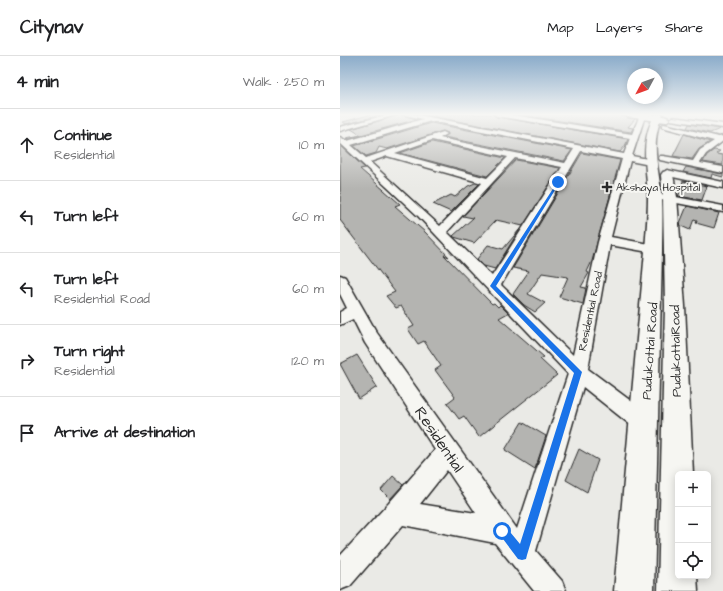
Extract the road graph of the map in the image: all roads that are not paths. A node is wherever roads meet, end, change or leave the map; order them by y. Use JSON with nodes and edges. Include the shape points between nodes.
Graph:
{"nodes":[{"id":1,"x":355,"y":139,"type":"edge"},
{"id":2,"x":430,"y":139,"type":"edge"},
{"id":3,"x":438,"y":139,"type":"edge"},
{"id":4,"x":548,"y":139,"type":"edge"},
{"id":5,"x":632,"y":139,"type":"edge"},
{"id":6,"x":651,"y":139,"type":"edge"},
{"id":7,"x":721,"y":139,"type":"edge"},
{"id":8,"x":343,"y":142,"type":"edge"},
{"id":9,"x":579,"y":148,"type":"junction"},
{"id":10,"x":388,"y":154,"type":"junction"},
{"id":11,"x":514,"y":155,"type":"junction"},
{"id":12,"x":627,"y":158,"type":"junction"},
{"id":13,"x":365,"y":161,"type":"junction"},
{"id":14,"x":660,"y":164,"type":"junction"},
{"id":15,"x":695,"y":164,"type":"junction"},
{"id":16,"x":568,"y":166,"type":"junction"},
{"id":17,"x":723,"y":170,"type":"edge"},
{"id":18,"x":489,"y":182,"type":"junction"},
{"id":19,"x":723,"y":185,"type":"edge"},
{"id":20,"x":662,"y":197,"type":"junction"},
{"id":21,"x":723,"y":209,"type":"edge"},
{"id":22,"x":440,"y":233,"type":"junction"},
{"id":23,"x":605,"y":240,"type":"junction"},
{"id":24,"x":654,"y":249,"type":"junction"},
{"id":25,"x":340,"y":280,"type":"edge"},
{"id":26,"x":493,"y":286,"type":"junction"},
{"id":27,"x":348,"y":314,"type":"edge"},
{"id":28,"x":578,"y":372,"type":"junction"},
{"id":29,"x":644,"y":423,"type":"junction"},
{"id":30,"x":448,"y":451,"type":"junction"},
{"id":31,"x":398,"y":512,"type":"junction"},
{"id":32,"x":502,"y":531,"type":"junction"},
{"id":33,"x":522,"y":555,"type":"junction"},
{"id":34,"x":340,"y":576,"type":"edge"},
{"id":35,"x":552,"y":591,"type":"edge"},
{"id":36,"x":634,"y":591,"type":"edge"},
{"id":37,"x":678,"y":591,"type":"edge"}],
"edges":[{"from":1,"to":8,"type":"street"},
{"from":2,"to":10,"type":"street"},
{"from":3,"to":11,"type":"street"},
{"from":4,"to":9,"type":"street"},
{"from":5,"to":12,"type":"street","name":"Residential Road"},
{"from":6,"to":14,"type":"main road","name":"Pudukottai Road"},
{"from":7,"to":15,"type":"street","via":[[703,152]]},
{"from":8,"to":13,"type":"street","name":"Residential Road"},
{"from":9,"to":12,"type":"street"},
{"from":9,"to":16,"type":"street"},
{"from":10,"to":13,"type":"street"},
{"from":10,"to":18,"type":"street"},
{"from":11,"to":16,"type":"street"},
{"from":11,"to":18,"type":"street"},
{"from":12,"to":14,"type":"street"},
{"from":12,"to":23,"type":"street","name":"Residential Road"},
{"from":13,"to":22,"type":"street","name":"Residential Road"},
{"from":14,"to":15,"type":"street"},
{"from":14,"to":19,"type":"street"},
{"from":14,"to":20,"type":"main road","name":"Pudukottai Road"},
{"from":15,"to":17,"type":"street"},
{"from":16,"to":26,"type":"street"},
{"from":18,"to":22,"type":"street"},
{"from":20,"to":21,"type":"street"},
{"from":20,"to":24,"type":"main road","name":"Pudukottai Road"},
{"from":20,"to":37,"type":"main road","name":"PudukottaiRoad","via":[[675,306]]},
{"from":22,"to":26,"type":"street","name":"Residential Road"},
{"from":23,"to":24,"type":"street"},
{"from":23,"to":28,"type":"street","name":"Residential Road"},
{"from":24,"to":29,"type":"main road","name":"Pudukottai Road"},
{"from":25,"to":27,"type":"street","name":"Residential"},
{"from":26,"to":28,"type":"street","name":"Residential Road"},
{"from":27,"to":30,"type":"street","name":"Residential","via":[[371,338]]},
{"from":28,"to":29,"type":"street"},
{"from":28,"to":33,"type":"street"},
{"from":29,"to":36,"type":"main road","name":"Pudukottai Road"},
{"from":30,"to":31,"type":"street"},
{"from":30,"to":32,"type":"street","name":"Residential"},
{"from":31,"to":32,"type":"street"},
{"from":31,"to":34,"type":"street"},
{"from":32,"to":33,"type":"street","name":"Residential"},
{"from":33,"to":35,"type":"street","name":"Residential"}]}
